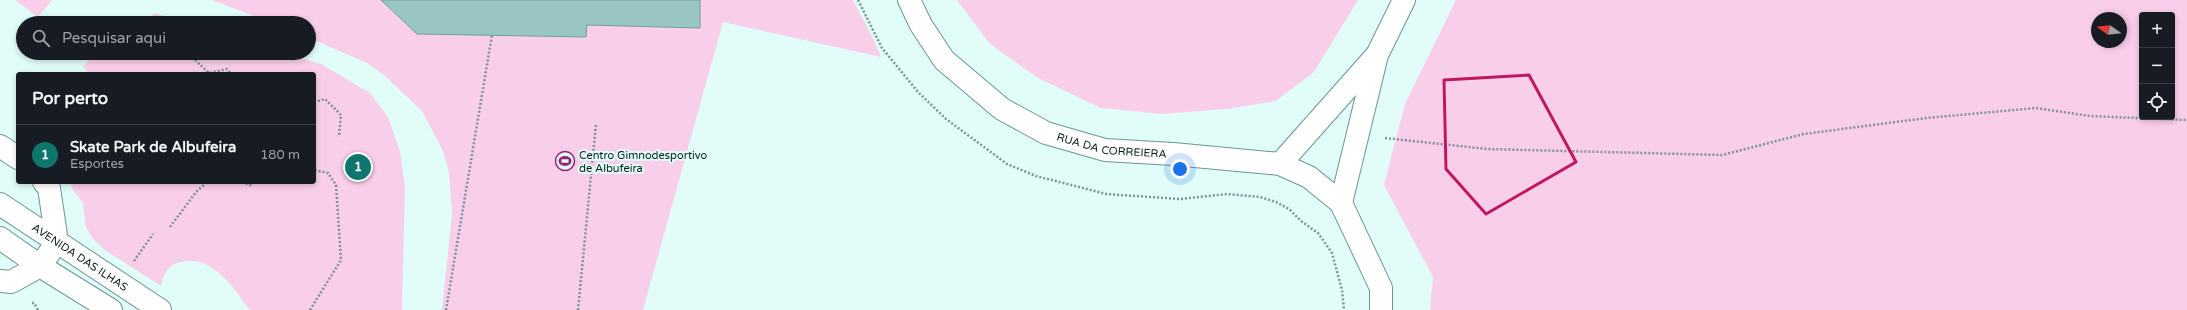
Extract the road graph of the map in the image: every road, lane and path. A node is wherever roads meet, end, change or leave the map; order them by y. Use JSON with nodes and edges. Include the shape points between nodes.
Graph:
{"nodes":[{"id":1,"x":909,"y":0,"type":"edge"},
{"id":2,"x":1404,"y":0,"type":"edge"},
{"id":3,"x":492,"y":35,"type":"dead end"},
{"id":4,"x":1377,"y":55,"type":"junction"},
{"id":5,"x":195,"y":60,"type":"dead end"},
{"id":6,"x":208,"y":72,"type":"edge"},
{"id":7,"x":214,"y":72,"type":"edge"},
{"id":8,"x":229,"y":72,"type":"edge"},
{"id":9,"x":316,"y":101,"type":"edge"},
{"id":10,"x":2187,"y":120,"type":"edge"},
{"id":11,"x":596,"y":124,"type":"dead end"},
{"id":12,"x":339,"y":137,"type":"dead end"},
{"id":13,"x":1384,"y":138,"type":"dead end"},
{"id":14,"x":0,"y":146,"type":"edge"},
{"id":15,"x":16,"y":157,"type":"edge"},
{"id":16,"x":1280,"y":164,"type":"junction"},
{"id":17,"x":316,"y":170,"type":"edge"},
{"id":18,"x":46,"y":184,"type":"edge"},
{"id":19,"x":205,"y":184,"type":"edge"},
{"id":20,"x":1341,"y":203,"type":"junction"},
{"id":21,"x":0,"y":204,"type":"edge"},
{"id":22,"x":170,"y":227,"type":"dead end"},
{"id":23,"x":153,"y":234,"type":"dead end"},
{"id":24,"x":0,"y":238,"type":"edge"},
{"id":25,"x":57,"y":242,"type":"junction"},
{"id":26,"x":40,"y":266,"type":"junction"},
{"id":27,"x":131,"y":267,"type":"dead end"},
{"id":28,"x":0,"y":281,"type":"edge"},
{"id":29,"x":111,"y":310,"type":"edge"},
{"id":30,"x":160,"y":310,"type":"edge"},
{"id":31,"x":310,"y":310,"type":"edge"},
{"id":32,"x":446,"y":310,"type":"edge"},
{"id":33,"x":578,"y":310,"type":"edge"},
{"id":34,"x":1380,"y":310,"type":"edge"}],
"edges":[{"from":1,"to":16,"type":"street","name":"RUA DA CORREIERA","via":[[921,25],[944,60],[1002,109],[1046,133],[1105,150]]},
{"from":2,"to":4,"type":"street"},
{"from":3,"to":32,"type":"path"},
{"from":4,"to":16,"type":"street"},
{"from":4,"to":20,"type":"street"},
{"from":5,"to":6,"type":"path"},
{"from":7,"to":8,"type":"path","via":[[227,69]]},
{"from":9,"to":12,"type":"path","via":[[325,99],[341,115]]},
{"from":10,"to":13,"type":"path","via":[[2090,116],[2036,108],[1926,118],[1804,134],[1722,155],[1487,149]]},
{"from":11,"to":33,"type":"path"},
{"from":14,"to":15,"type":"street"},
{"from":16,"to":20,"type":"street","name":"RUA DA CORREIERA","via":[[1309,177]]},
{"from":17,"to":31,"type":"path","via":[[328,173],[336,185],[341,260]]},
{"from":18,"to":25,"type":"street","via":[[50,188]]},
{"from":19,"to":22,"type":"path"},
{"from":20,"to":34,"type":"street","name":"RUA DA CORREIERA","via":[[1380,288]]},
{"from":21,"to":25,"type":"street","name":"AVENIDA DAS ILHAS"},
{"from":23,"to":27,"type":"path"},
{"from":24,"to":26,"type":"street"},
{"from":25,"to":26,"type":"street"},
{"from":25,"to":30,"type":"street","name":"AVENIDA DAS ILHAS"},
{"from":26,"to":28,"type":"street","via":[[11,282]]},
{"from":26,"to":29,"type":"street"}]}
